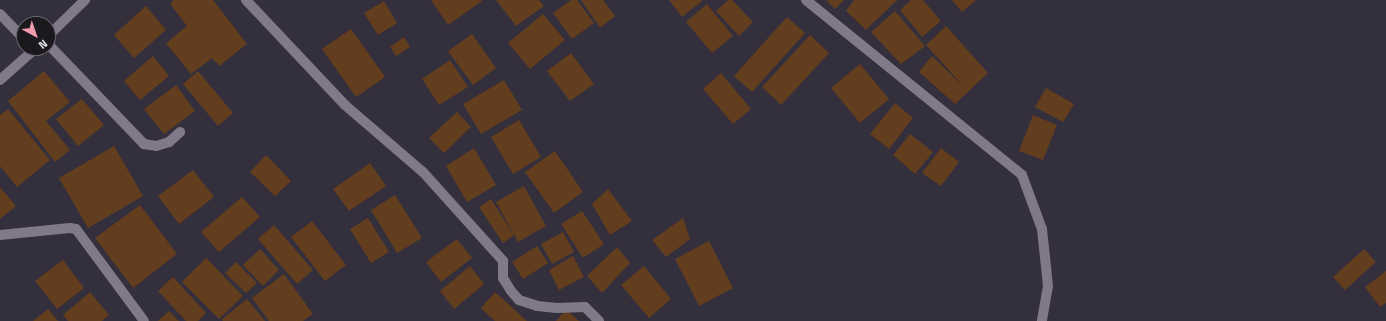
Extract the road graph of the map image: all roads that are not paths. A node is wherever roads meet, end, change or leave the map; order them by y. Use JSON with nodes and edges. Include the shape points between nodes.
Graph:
{"nodes":[{"id":1,"x":85,"y":0,"type":"edge"},
{"id":2,"x":246,"y":0,"type":"edge"},
{"id":3,"x":806,"y":0,"type":"edge"},
{"id":4,"x":0,"y":14,"type":"edge"},
{"id":5,"x":56,"y":28,"type":"edge"},
{"id":6,"x":16,"y":31,"type":"edge"},
{"id":7,"x":56,"y":52,"type":"edge"},
{"id":8,"x":26,"y":56,"type":"edge"},
{"id":9,"x":0,"y":80,"type":"edge"},
{"id":10,"x":180,"y":132,"type":"dead end"},
{"id":11,"x":0,"y":235,"type":"edge"},
{"id":12,"x":144,"y":321,"type":"edge"},
{"id":13,"x":599,"y":321,"type":"edge"},
{"id":14,"x":1042,"y":321,"type":"edge"}],
"edges":[{"from":1,"to":5,"type":"street"},
{"from":2,"to":13,"type":"street","via":[[345,105],[423,172],[503,261],[503,278],[520,300],[537,306],[585,307]]},
{"from":3,"to":14,"type":"street","via":[[1022,175],[1042,229],[1048,286]]},
{"from":4,"to":6,"type":"street"},
{"from":7,"to":10,"type":"street","via":[[144,144],[156,146],[169,142]]},
{"from":8,"to":9,"type":"street"},
{"from":11,"to":12,"type":"street","via":[[76,229]]}]}
